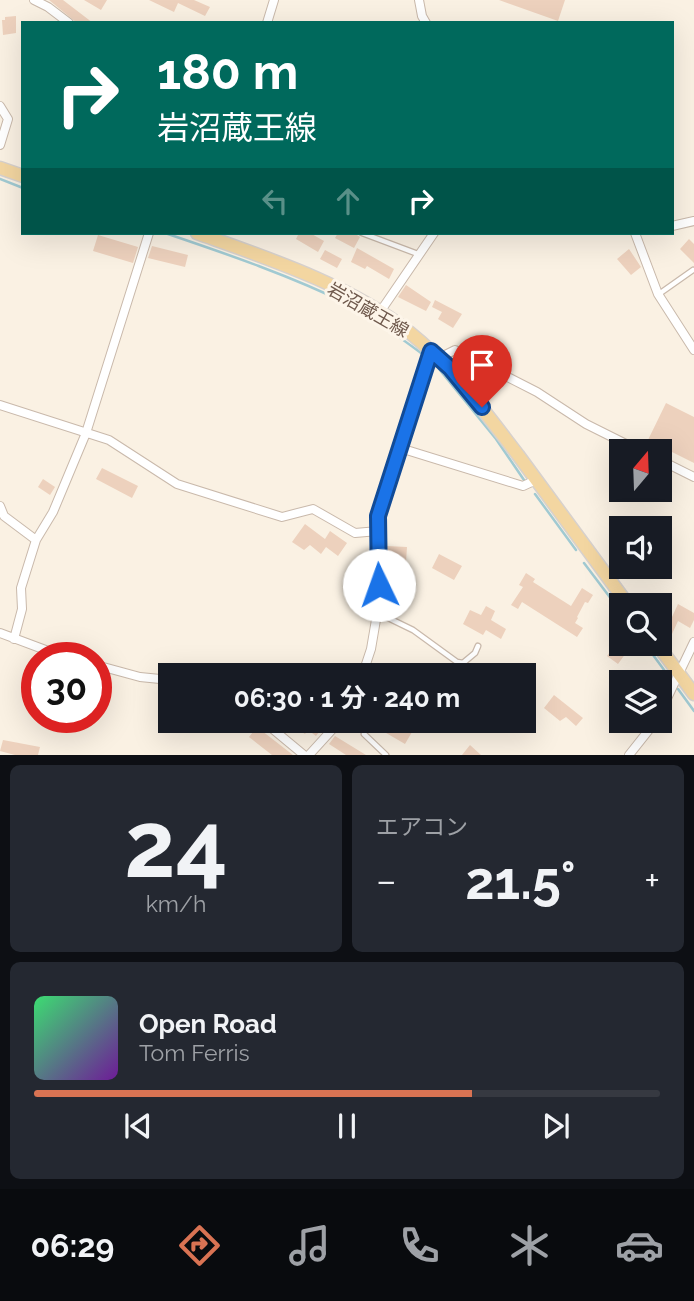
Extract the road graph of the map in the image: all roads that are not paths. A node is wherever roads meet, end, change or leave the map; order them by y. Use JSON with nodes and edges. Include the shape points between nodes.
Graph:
{"nodes":[{"id":1,"x":34,"y":0,"type":"edge"},
{"id":2,"x":274,"y":0,"type":"edge"},
{"id":3,"x":419,"y":0,"type":"edge"},
{"id":4,"x":66,"y":21,"type":"edge"},
{"id":5,"x":268,"y":21,"type":"edge"},
{"id":6,"x":425,"y":21,"type":"edge"},
{"id":7,"x":0,"y":106,"type":"edge"},
{"id":8,"x":0,"y":145,"type":"edge"},
{"id":9,"x":0,"y":168,"type":"edge"},
{"id":10,"x":21,"y":175,"type":"edge"},
{"id":11,"x":694,"y":221,"type":"edge"},
{"id":12,"x":674,"y":226,"type":"edge"},
{"id":13,"x":148,"y":235,"type":"edge"},
{"id":14,"x":202,"y":235,"type":"edge"},
{"id":15,"x":367,"y":235,"type":"edge"},
{"id":16,"x":432,"y":235,"type":"edge"},
{"id":17,"x":636,"y":235,"type":"edge"},
{"id":18,"x":418,"y":254,"type":"junction"},
{"id":19,"x":693,"y":270,"type":"edge"},
{"id":20,"x":659,"y":294,"type":"junction"},
{"id":21,"x":380,"y":312,"type":"junction"},
{"id":22,"x":694,"y":350,"type":"edge"},
{"id":23,"x":435,"y":354,"type":"junction"},
{"id":24,"x":0,"y":405,"type":"edge"},
{"id":25,"x":86,"y":433,"type":"junction"},
{"id":26,"x":616,"y":439,"type":"edge"},
{"id":27,"x":400,"y":448,"type":"junction"},
{"id":28,"x":672,"y":466,"type":"edge"},
{"id":29,"x":694,"y":477,"type":"edge"},
{"id":30,"x":536,"y":480,"type":"junction"},
{"id":31,"x":0,"y":506,"type":"edge"},
{"id":32,"x":378,"y":531,"type":"junction"},
{"id":33,"x":36,"y":540,"type":"junction"},
{"id":34,"x":619,"y":593,"type":"edge"},
{"id":35,"x":377,"y":613,"type":"junction"},
{"id":36,"x":0,"y":633,"type":"edge"},
{"id":37,"x":13,"y":639,"type":"junction"},
{"id":38,"x":22,"y":642,"type":"edge"},
{"id":39,"x":694,"y":642,"type":"edge"},
{"id":40,"x":478,"y":646,"type":"dead end"},
{"id":41,"x":666,"y":656,"type":"edge"},
{"id":42,"x":366,"y":663,"type":"edge"},
{"id":43,"x":112,"y":669,"type":"edge"},
{"id":44,"x":680,"y":674,"type":"junction"},
{"id":45,"x":158,"y":679,"type":"edge"},
{"id":46,"x":672,"y":690,"type":"edge"},
{"id":47,"x":694,"y":694,"type":"edge"},
{"id":48,"x":279,"y":733,"type":"edge"},
{"id":49,"x":328,"y":733,"type":"edge"},
{"id":50,"x":646,"y":733,"type":"edge"},
{"id":51,"x":364,"y":734,"type":"dead end"},
{"id":52,"x":307,"y":755,"type":"edge"},
{"id":53,"x":386,"y":755,"type":"edge"},
{"id":54,"x":629,"y":755,"type":"edge"}],
"edges":[{"from":1,"to":4,"type":"street"},
{"from":2,"to":5,"type":"street"},
{"from":3,"to":6,"type":"street"},
{"from":7,"to":8,"type":"street","via":[[8,120]]},
{"from":9,"to":10,"type":"main road"},
{"from":11,"to":12,"type":"street"},
{"from":13,"to":25,"type":"street"},
{"from":14,"to":21,"type":"main road","name":"岩沼蔵王線","via":[[298,271]]},
{"from":15,"to":18,"type":"lane"},
{"from":16,"to":18,"type":"street"},
{"from":17,"to":20,"type":"street"},
{"from":18,"to":21,"type":"street"},
{"from":19,"to":20,"type":"lane"},
{"from":20,"to":22,"type":"street"},
{"from":21,"to":23,"type":"main road","name":"岩沼蔵王線"},
{"from":23,"to":26,"type":"street","via":[[455,350]]},
{"from":23,"to":27,"type":"street"},
{"from":23,"to":30,"type":"main road","name":"岩沼蔵王線","via":[[468,389]]},
{"from":24,"to":25,"type":"street"},
{"from":25,"to":32,"type":"street","via":[[109,440],[177,484],[282,517],[313,509],[355,533]]},
{"from":25,"to":33,"type":"street","via":[[53,512]]},
{"from":27,"to":30,"type":"street","via":[[523,486]]},
{"from":27,"to":32,"type":"street","via":[[378,516]]},
{"from":28,"to":29,"type":"street"},
{"from":30,"to":34,"type":"main road","name":"岩沼蔵王線"},
{"from":31,"to":33,"type":"street","via":[[4,516]]},
{"from":32,"to":35,"type":"street"},
{"from":33,"to":37,"type":"street","via":[[21,588],[22,609]]},
{"from":35,"to":40,"type":"lane","via":[[413,630],[457,662],[463,663]]},
{"from":35,"to":42,"type":"street"},
{"from":36,"to":37,"type":"street"},
{"from":37,"to":38,"type":"street"},
{"from":39,"to":44,"type":"street"},
{"from":41,"to":44,"type":"main road"},
{"from":43,"to":45,"type":"street"},
{"from":44,"to":46,"type":"street"},
{"from":44,"to":47,"type":"main road"},
{"from":48,"to":52,"type":"street"},
{"from":49,"to":52,"type":"street"},
{"from":50,"to":54,"type":"street"},
{"from":51,"to":53,"type":"lane"}]}
